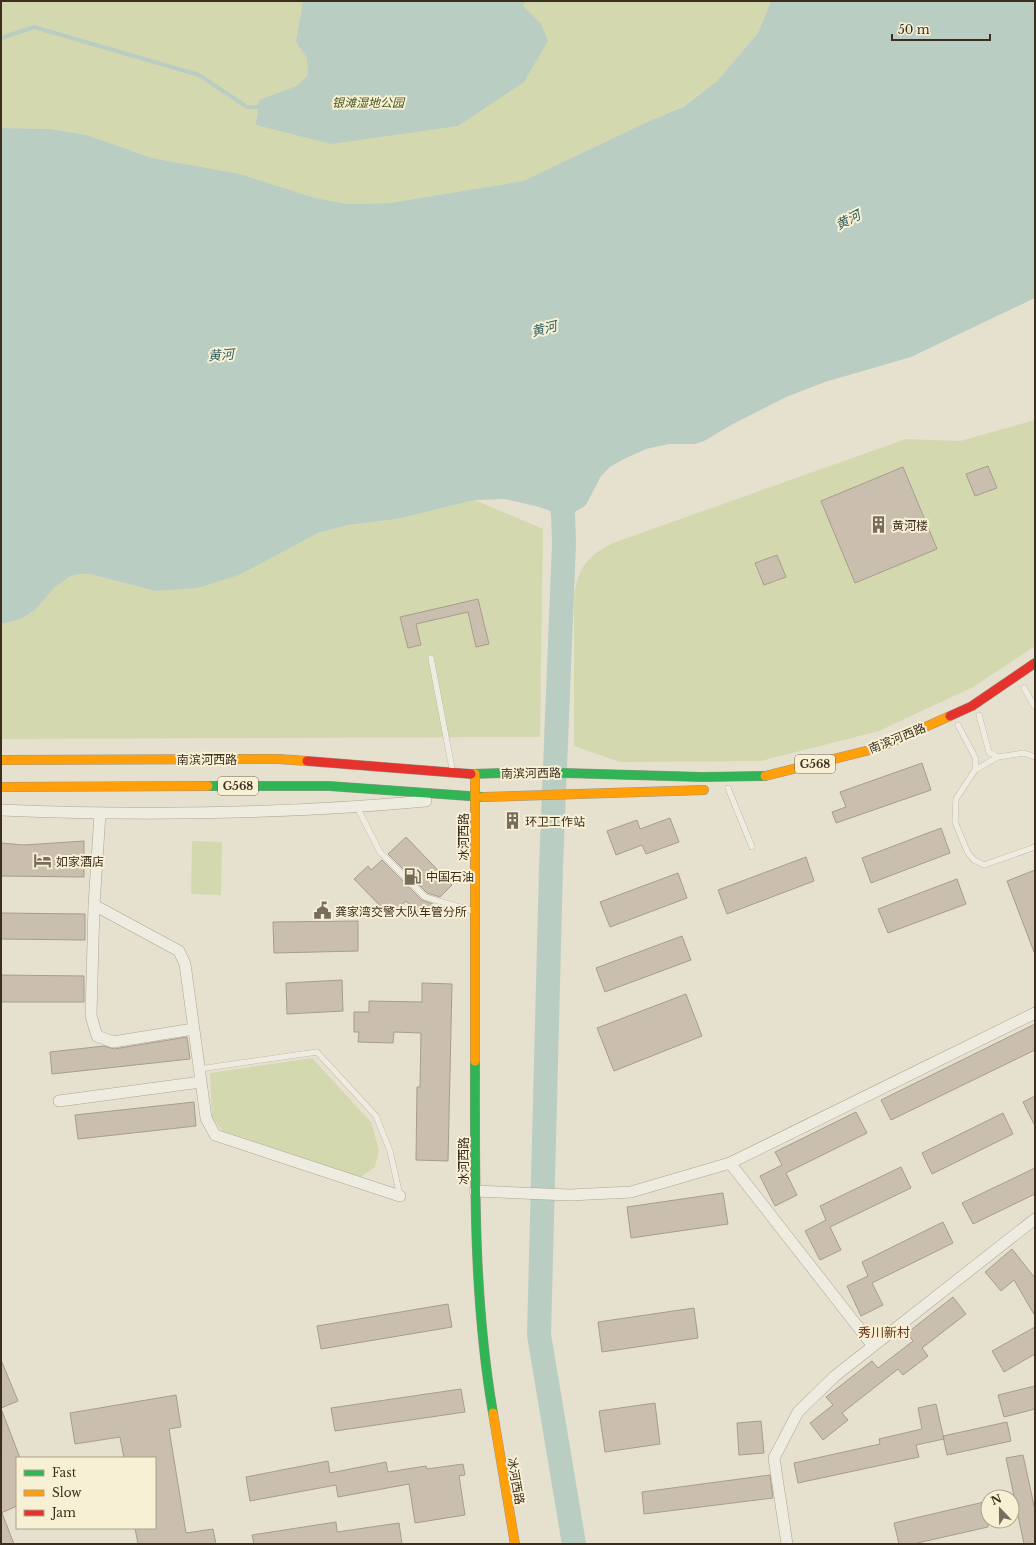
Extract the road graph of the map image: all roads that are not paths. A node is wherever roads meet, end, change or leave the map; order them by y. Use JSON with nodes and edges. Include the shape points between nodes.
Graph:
{"nodes":[{"id":1,"x":431,"y":658,"type":"dead end"},
{"id":2,"x":1035,"y":663,"type":"edge"},
{"id":3,"x":1024,"y":688,"type":"dead end"},
{"id":4,"x":1035,"y":707,"type":"edge"},
{"id":5,"x":998,"y":757,"type":"junction"},
{"id":6,"x":1035,"y":757,"type":"edge"},
{"id":7,"x":1,"y":760,"type":"edge"},
{"id":8,"x":975,"y":770,"type":"junction"},
{"id":9,"x":453,"y":773,"type":"junction"},
{"id":10,"x":475,"y":774,"type":"junction"},
{"id":11,"x":1,"y":787,"type":"edge"},
{"id":12,"x":725,"y":788,"type":"joint"},
{"id":13,"x":475,"y":796,"type":"junction"},
{"id":14,"x":357,"y":807,"type":"junction"},
{"id":15,"x":1,"y":810,"type":"edge"},
{"id":16,"x":100,"y":814,"type":"junction"},
{"id":17,"x":752,"y":847,"type":"dead end"},
{"id":18,"x":1035,"y":847,"type":"edge"},
{"id":19,"x":94,"y":905,"type":"junction"},
{"id":20,"x":475,"y":911,"type":"junction"},
{"id":21,"x":1035,"y":1013,"type":"edge"},
{"id":22,"x":193,"y":1028,"type":"junction"},
{"id":23,"x":199,"y":1069,"type":"junction"},
{"id":24,"x":201,"y":1082,"type":"junction"},
{"id":25,"x":59,"y":1101,"type":"dead end"},
{"id":26,"x":730,"y":1163,"type":"junction"},
{"id":27,"x":475,"y":1191,"type":"junction"},
{"id":28,"x":400,"y":1196,"type":"joint"},
{"id":29,"x":1035,"y":1219,"type":"edge"},
{"id":30,"x":873,"y":1346,"type":"junction"},
{"id":31,"x":515,"y":1544,"type":"edge"},
{"id":32,"x":787,"y":1544,"type":"edge"}],
"edges":[{"from":1,"to":9,"type":"lane"},
{"from":2,"to":10,"type":"main road","name":"南滨河西路","number":"G568","via":[[972,706],[878,748],[769,776],[702,777],[572,772]]},
{"from":3,"to":4,"type":"lane"},
{"from":5,"to":6,"type":"lane","via":[[1024,753]]},
{"from":5,"to":8,"type":"lane"},
{"from":5,"to":8,"type":"lane","via":[[989,752],[969,720],[976,759]]},
{"from":7,"to":9,"type":"main road","name":"南滨河西路","number":"G568","via":[[278,759]]},
{"from":8,"to":18,"type":"lane","via":[[956,799],[955,822],[968,853],[984,866]]},
{"from":9,"to":10,"type":"main road","name":"南滨河西路","number":"G568"},
{"from":10,"to":13,"type":"main road","name":"冰河西路"},
{"from":11,"to":13,"type":"main road","name":"南滨河西路","number":"G568","via":[[329,786]]},
{"from":12,"to":13,"type":"main road","name":"南滨河西路","number":"G568"},
{"from":12,"to":17,"type":"lane"},
{"from":13,"to":14,"type":"street","name":"南滨河西路"},
{"from":13,"to":20,"type":"main road","name":"冰河西路"},
{"from":14,"to":16,"type":"street","name":"南滨河西路"},
{"from":14,"to":20,"type":"lane","via":[[380,852],[425,897]]},
{"from":15,"to":16,"type":"street","name":"南滨河西路"},
{"from":16,"to":19,"type":"street"},
{"from":19,"to":22,"type":"street","via":[[179,951],[185,964]]},
{"from":19,"to":22,"type":"street","via":[[92,1016],[97,1036],[113,1042]]},
{"from":20,"to":27,"type":"main road","name":"冰河西路"},
{"from":21,"to":26,"type":"street"},
{"from":22,"to":23,"type":"street"},
{"from":23,"to":24,"type":"street"},
{"from":23,"to":28,"type":"lane","via":[[317,1052],[376,1116],[390,1151]]},
{"from":24,"to":25,"type":"street"},
{"from":24,"to":28,"type":"street","via":[[206,1118],[215,1135]]},
{"from":26,"to":27,"type":"street","via":[[631,1192],[570,1195]]},
{"from":26,"to":30,"type":"street"},
{"from":27,"to":31,"type":"main road","name":"冰河西路","via":[[488,1385]]},
{"from":29,"to":30,"type":"street"},
{"from":30,"to":32,"type":"street","via":[[835,1376],[798,1412],[774,1458]]}]}
